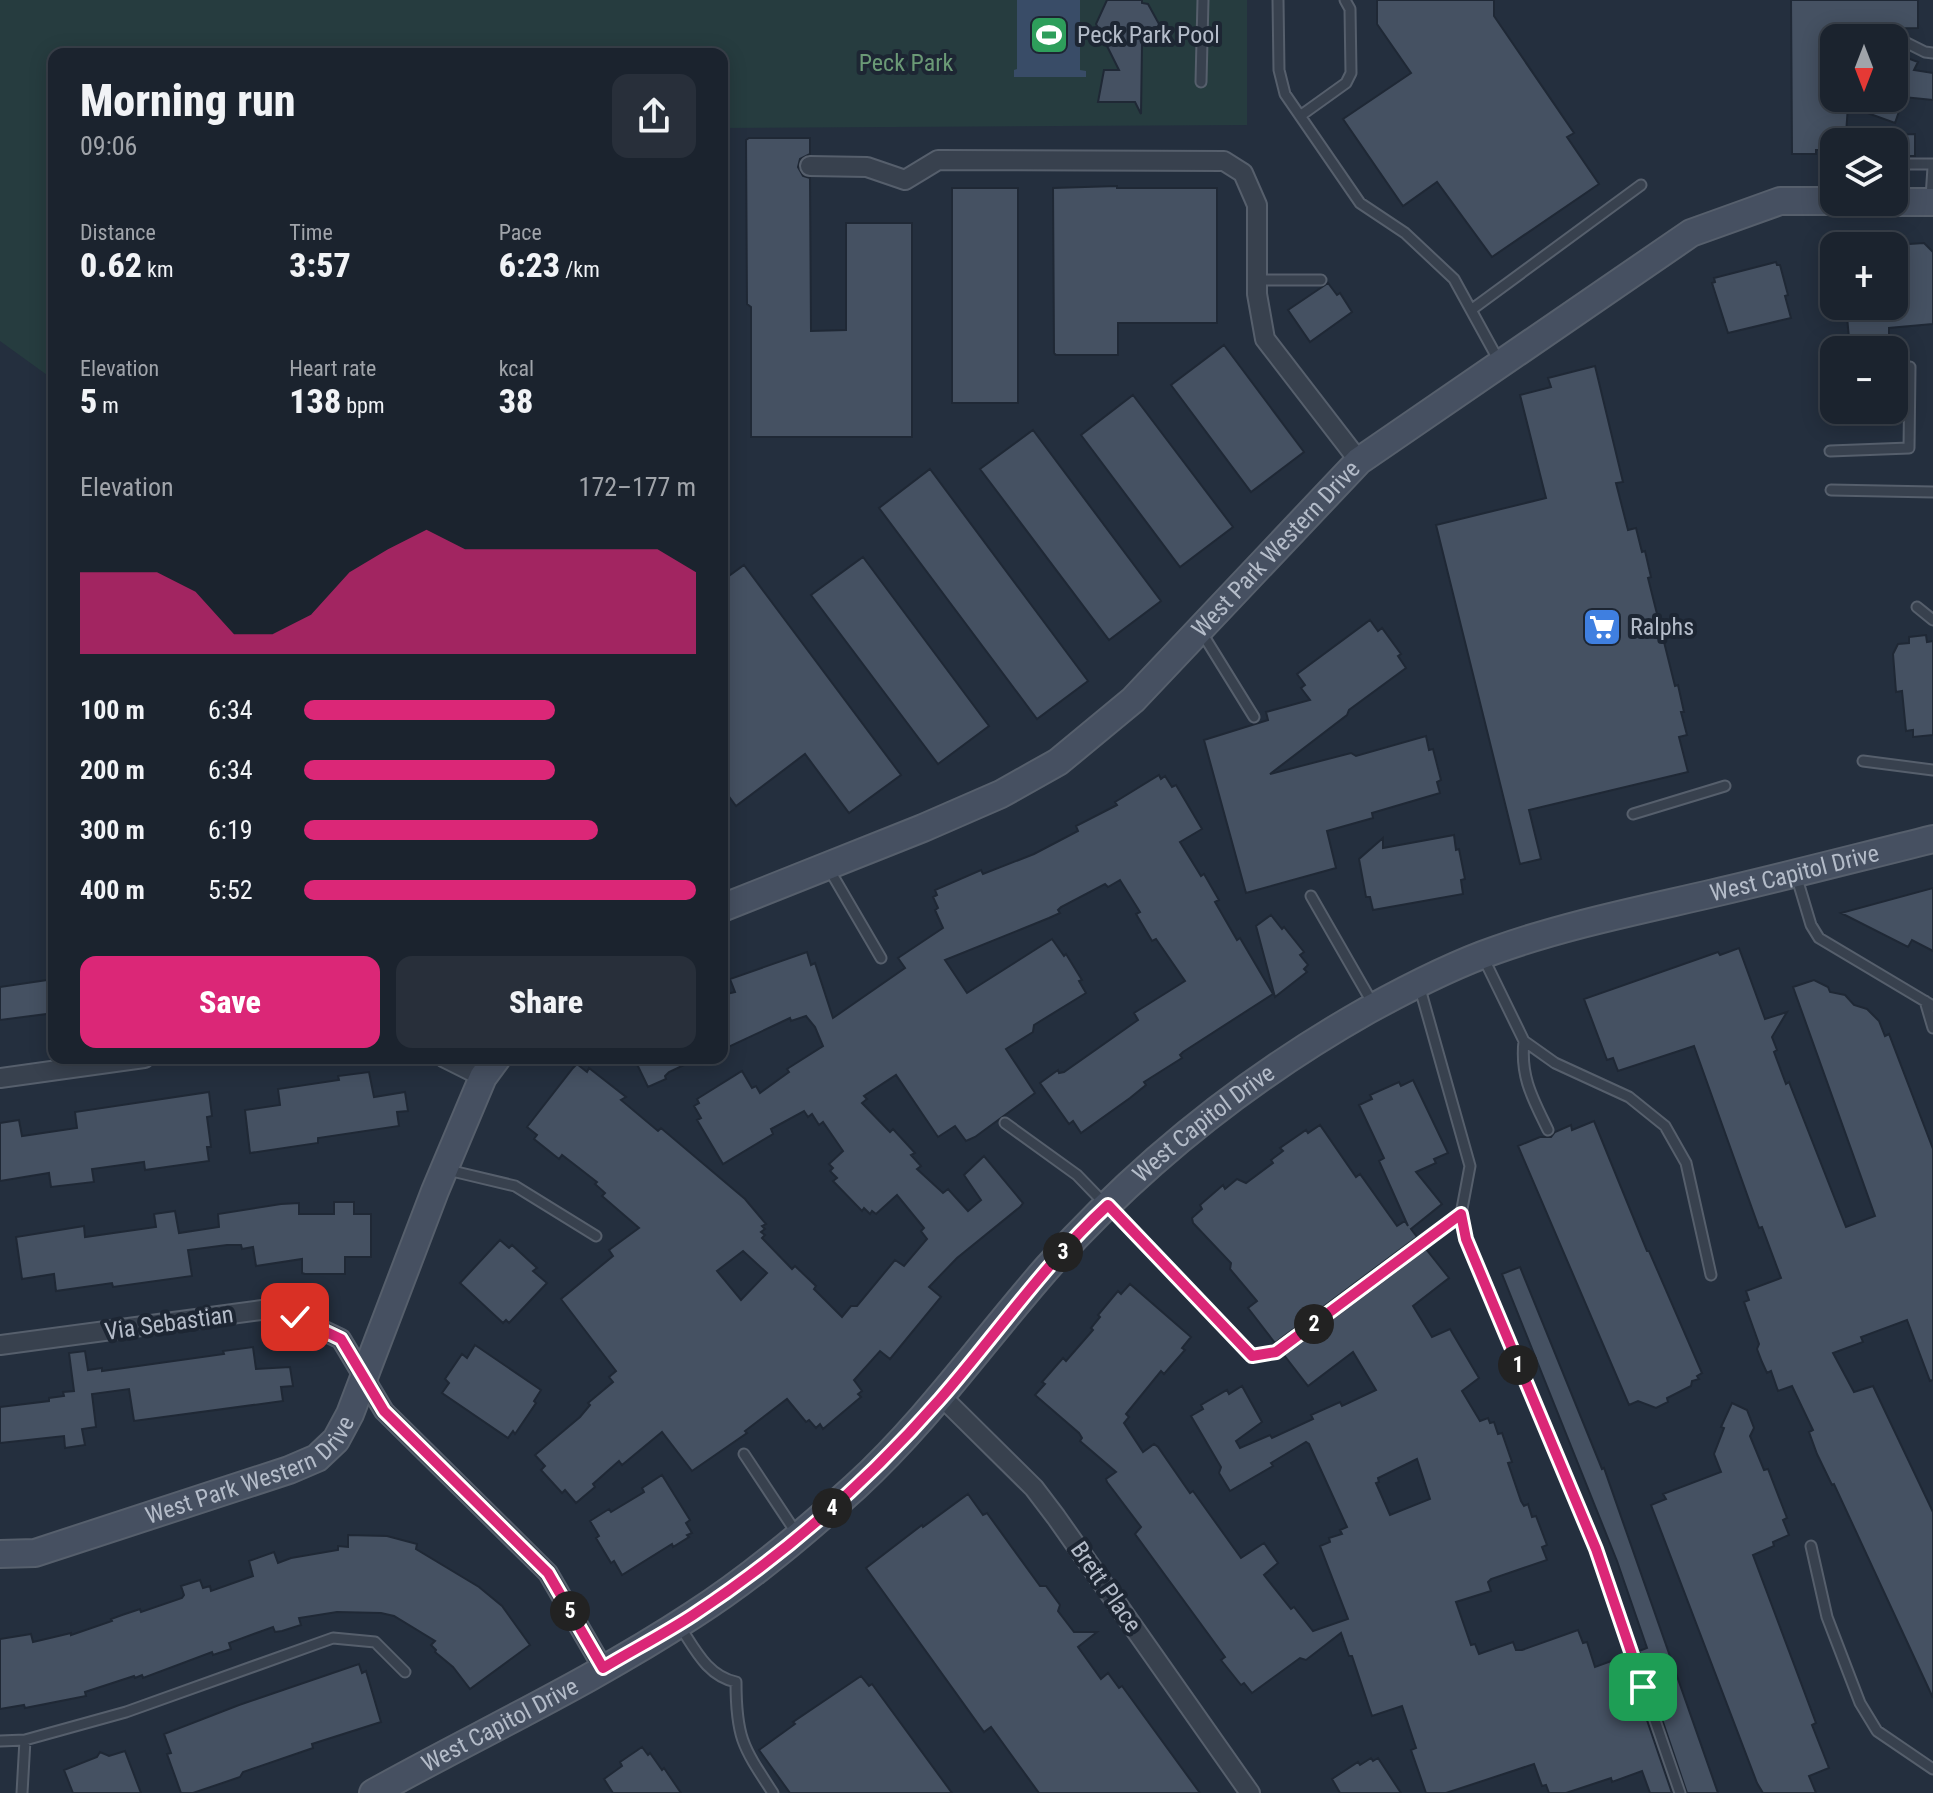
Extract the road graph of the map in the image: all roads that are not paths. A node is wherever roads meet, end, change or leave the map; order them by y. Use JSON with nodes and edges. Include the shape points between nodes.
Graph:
{"nodes":[{"id":1,"x":1203,"y":0,"type":"edge"},
{"id":2,"x":1278,"y":0,"type":"edge"},
{"id":3,"x":1345,"y":0,"type":"edge"},
{"id":4,"x":1908,"y":44,"type":"edge"},
{"id":5,"x":1933,"y":53,"type":"edge"},
{"id":6,"x":1201,"y":82,"type":"dead end"},
{"id":7,"x":1300,"y":116,"type":"junction"},
{"id":8,"x":1908,"y":164,"type":"edge"},
{"id":9,"x":1933,"y":165,"type":"edge"},
{"id":10,"x":810,"y":166,"type":"dead end"},
{"id":11,"x":1641,"y":185,"type":"dead end"},
{"id":12,"x":1820,"y":201,"type":"edge"},
{"id":13,"x":1908,"y":202,"type":"edge"},
{"id":14,"x":1932,"y":202,"type":"edge"},
{"id":15,"x":1257,"y":280,"type":"junction"},
{"id":16,"x":1321,"y":280,"type":"dead end"},
{"id":17,"x":1471,"y":310,"type":"junction"},
{"id":18,"x":1500,"y":364,"type":"junction"},
{"id":19,"x":1908,"y":367,"type":"edge"},
{"id":20,"x":1830,"y":451,"type":"dead end"},
{"id":21,"x":1359,"y":461,"type":"junction"},
{"id":22,"x":1831,"y":490,"type":"dead end"},
{"id":23,"x":1933,"y":492,"type":"edge"},
{"id":24,"x":1917,"y":607,"type":"dead end"},
{"id":25,"x":1933,"y":620,"type":"edge"},
{"id":26,"x":1200,"y":630,"type":"junction"},
{"id":27,"x":1254,"y":717,"type":"dead end"},
{"id":28,"x":1863,"y":761,"type":"dead end"},
{"id":29,"x":1933,"y":770,"type":"edge"},
{"id":30,"x":1725,"y":786,"type":"dead end"},
{"id":31,"x":1633,"y":814,"type":"dead end"},
{"id":32,"x":1933,"y":839,"type":"edge"},
{"id":33,"x":827,"y":866,"type":"junction"},
{"id":34,"x":1795,"y":874,"type":"junction"},
{"id":35,"x":1311,"y":896,"type":"dead end"},
{"id":36,"x":728,"y":906,"type":"edge"},
{"id":37,"x":1482,"y":956,"type":"junction"},
{"id":38,"x":881,"y":958,"type":"dead end"},
{"id":39,"x":1419,"y":985,"type":"junction"},
{"id":40,"x":1929,"y":1003,"type":"edge"},
{"id":41,"x":1375,"y":1007,"type":"junction"},
{"id":42,"x":1933,"y":1028,"type":"edge"},
{"id":43,"x":1524,"y":1041,"type":"junction"},
{"id":44,"x":101,"y":1064,"type":"edge"},
{"id":45,"x":490,"y":1067,"type":"edge"},
{"id":46,"x":0,"y":1078,"type":"edge"},
{"id":47,"x":1005,"y":1123,"type":"dead end"},
{"id":48,"x":1548,"y":1130,"type":"dead end"},
{"id":49,"x":444,"y":1169,"type":"junction"},
{"id":50,"x":1108,"y":1205,"type":"junction"},
{"id":51,"x":1461,"y":1214,"type":"junction"},
{"id":52,"x":596,"y":1236,"type":"dead end"},
{"id":53,"x":1711,"y":1275,"type":"dead end"},
{"id":54,"x":0,"y":1345,"type":"edge"},
{"id":55,"x":364,"y":1380,"type":"junction"},
{"id":56,"x":942,"y":1397,"type":"junction"},
{"id":57,"x":744,"y":1454,"type":"dead end"},
{"id":58,"x":799,"y":1537,"type":"junction"},
{"id":59,"x":1811,"y":1546,"type":"dead end"},
{"id":60,"x":0,"y":1554,"type":"edge"},
{"id":61,"x":678,"y":1624,"type":"junction"},
{"id":62,"x":603,"y":1668,"type":"junction"},
{"id":63,"x":405,"y":1672,"type":"dead end"},
{"id":64,"x":25,"y":1740,"type":"junction"},
{"id":65,"x":0,"y":1741,"type":"edge"},
{"id":66,"x":1933,"y":1769,"type":"edge"},
{"id":67,"x":22,"y":1793,"type":"edge"},
{"id":68,"x":373,"y":1793,"type":"edge"},
{"id":69,"x":773,"y":1793,"type":"edge"},
{"id":70,"x":1250,"y":1793,"type":"edge"},
{"id":71,"x":1680,"y":1793,"type":"edge"}],
"edges":[{"from":1,"to":6,"type":"lane"},
{"from":2,"to":7,"type":"lane","via":[[1281,82]]},
{"from":3,"to":7,"type":"lane","via":[[1350,9],[1351,73],[1346,83]]},
{"from":4,"to":5,"type":"lane"},
{"from":7,"to":17,"type":"lane","via":[[1360,203],[1405,233],[1454,279]]},
{"from":8,"to":9,"type":"lane"},
{"from":9,"to":14,"type":"lane"},
{"from":10,"to":15,"type":"street","via":[[867,167],[905,180],[938,160],[1224,161],[1243,173],[1257,205]]},
{"from":11,"to":17,"type":"lane"},
{"from":12,"to":18,"type":"street","name":"West Park Western Drive","via":[[1780,201],[1691,233]]},
{"from":13,"to":14,"type":"street"},
{"from":15,"to":16,"type":"lane"},
{"from":15,"to":21,"type":"street","via":[[1265,339]]},
{"from":17,"to":18,"type":"lane"},
{"from":18,"to":21,"type":"street","name":"West Park Western Drive"},
{"from":19,"to":20,"type":"lane","via":[[1909,448]]},
{"from":21,"to":26,"type":"street","name":"West Park Western Drive"},
{"from":22,"to":23,"type":"lane"},
{"from":24,"to":25,"type":"lane"},
{"from":26,"to":27,"type":"lane"},
{"from":26,"to":33,"type":"street","name":"West Park Western Drive","via":[[1133,700],[1058,762],[1001,794]]},
{"from":28,"to":29,"type":"lane"},
{"from":30,"to":31,"type":"lane"},
{"from":32,"to":34,"type":"street","name":"West Capitol Drive"},
{"from":33,"to":36,"type":"street","name":"West Park Western Drive"},
{"from":33,"to":38,"type":"lane"},
{"from":34,"to":37,"type":"street","name":"West Capitol Drive","via":[[1572,927]]},
{"from":34,"to":40,"type":"lane","via":[[1819,938]]},
{"from":35,"to":41,"type":"lane"},
{"from":37,"to":39,"type":"street","name":"West Capitol Drive"},
{"from":37,"to":43,"type":"lane"},
{"from":39,"to":41,"type":"street","name":"West Capitol Drive"},
{"from":39,"to":51,"type":"lane","via":[[1470,1166]]},
{"from":40,"to":42,"type":"lane"},
{"from":41,"to":50,"type":"street","name":"West Capitol Drive","via":[[1221,1106]]},
{"from":43,"to":48,"type":"lane","via":[[1528,1086]]},
{"from":43,"to":53,"type":"lane","via":[[1555,1063],[1629,1097],[1665,1126],[1686,1163]]},
{"from":44,"to":46,"type":"street"},
{"from":45,"to":49,"type":"street","name":"West Park Western Drive"},
{"from":47,"to":50,"type":"lane","via":[[1077,1175]]},
{"from":49,"to":52,"type":"lane","via":[[515,1186]]},
{"from":49,"to":55,"type":"street","name":"West Park Western Drive"},
{"from":50,"to":51,"type":"lane","via":[[1252,1356],[1276,1352]]},
{"from":50,"to":56,"type":"street","name":"West Capitol Drive","via":[[1048,1267]]},
{"from":51,"to":71,"type":"lane","via":[[1466,1239],[1596,1549]]},
{"from":54,"to":55,"type":"street","name":"Via Sebastian","via":[[269,1309],[341,1339]]},
{"from":55,"to":60,"type":"street","name":"West Park Western Drive","via":[[336,1440],[317,1458],[35,1553]]},
{"from":55,"to":62,"type":"street","name":"Via Sebastian","via":[[384,1411],[548,1573]]},
{"from":56,"to":58,"type":"street","name":"West Capitol Drive"},
{"from":56,"to":70,"type":"street","name":"Brett Place","via":[[1034,1488]]},
{"from":57,"to":58,"type":"lane"},
{"from":58,"to":61,"type":"street","name":"West Capitol Drive"},
{"from":59,"to":66,"type":"lane","via":[[1827,1617],[1860,1703],[1877,1731]]},
{"from":61,"to":62,"type":"street","name":"West Capitol Drive"},
{"from":61,"to":69,"type":"lane","via":[[709,1669],[736,1682],[743,1746]]},
{"from":62,"to":68,"type":"street","name":"West Capitol Drive"},
{"from":63,"to":64,"type":"lane","via":[[375,1642],[333,1638],[126,1712]]},
{"from":64,"to":65,"type":"lane"},
{"from":64,"to":67,"type":"lane"}]}
